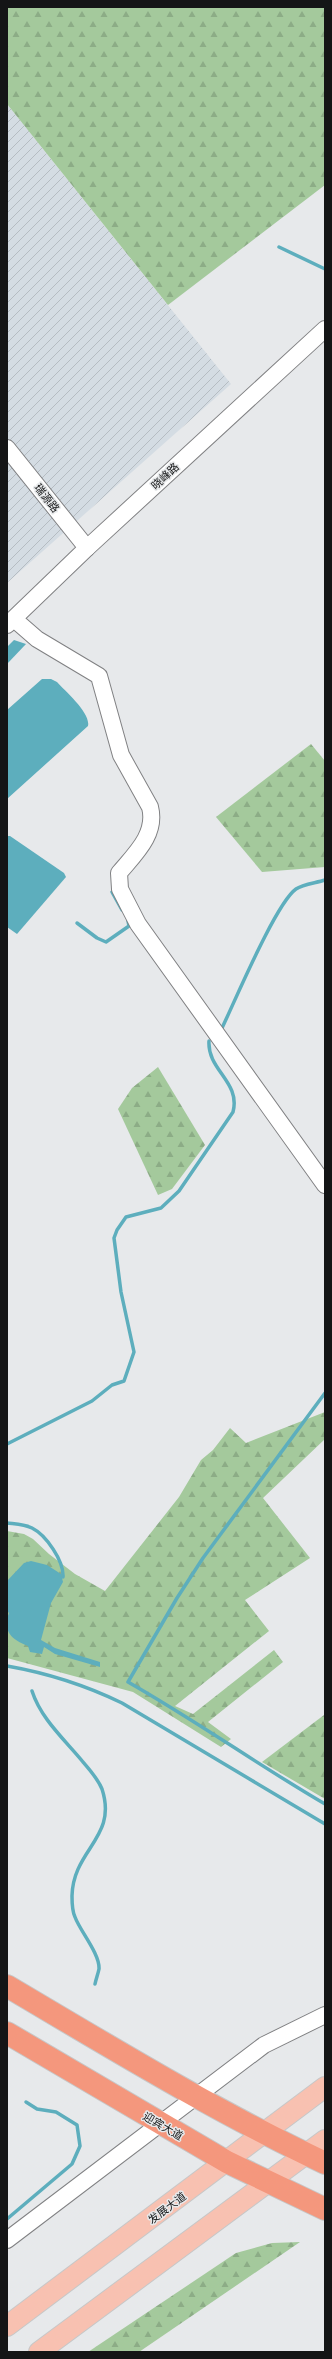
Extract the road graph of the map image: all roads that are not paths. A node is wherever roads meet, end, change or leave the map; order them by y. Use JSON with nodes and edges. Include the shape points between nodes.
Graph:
{"nodes":[{"id":1,"x":325,"y":329,"type":"edge"},
{"id":2,"x":7,"y":448,"type":"edge"},
{"id":3,"x":87,"y":548,"type":"junction"},
{"id":4,"x":10,"y":622,"type":"edge"},
{"id":5,"x":325,"y":1185,"type":"edge"},
{"id":6,"x":7,"y":1986,"type":"edge"},
{"id":7,"x":325,"y":2015,"type":"edge"},
{"id":8,"x":7,"y":2032,"type":"edge"},
{"id":9,"x":325,"y":2087,"type":"edge"},
{"id":10,"x":196,"y":2097,"type":"junction"},
{"id":11,"x":160,"y":2125,"type":"junction"},
{"id":12,"x":263,"y":2133,"type":"junction"},
{"id":13,"x":325,"y":2140,"type":"edge"},
{"id":14,"x":316,"y":2158,"type":"edge"},
{"id":15,"x":227,"y":2162,"type":"junction"},
{"id":16,"x":269,"y":2183,"type":"junction"},
{"id":17,"x":325,"y":2209,"type":"edge"},
{"id":18,"x":7,"y":2240,"type":"edge"},
{"id":19,"x":7,"y":2326,"type":"edge"},
{"id":20,"x":39,"y":2352,"type":"edge"}],
"edges":[{"from":1,"to":3,"type":"street","name":"晓峰路"},
{"from":2,"to":3,"type":"street","name":"瑞源路"},
{"from":3,"to":4,"type":"street","name":"晓峰路"},
{"from":4,"to":5,"type":"street","via":[[99,676],[122,755],[153,816],[148,836],[119,873],[120,889],[138,924]]},
{"from":6,"to":10,"type":"highway"},
{"from":7,"to":10,"type":"street","via":[[264,2045]]},
{"from":8,"to":11,"type":"highway","name":"迎宾大道"},
{"from":9,"to":12,"type":"main road","name":"发展大道"},
{"from":10,"to":11,"type":"street"},
{"from":10,"to":12,"type":"highway"},
{"from":11,"to":15,"type":"highway","name":"迎宾大道"},
{"from":11,"to":18,"type":"street"},
{"from":12,"to":14,"type":"highway"},
{"from":12,"to":15,"type":"main road","name":"发展大道"},
{"from":13,"to":14,"type":"main road"},
{"from":14,"to":16,"type":"main road"},
{"from":15,"to":16,"type":"highway","name":"迎宾大道"},
{"from":15,"to":19,"type":"main road","name":"发展大道"},
{"from":16,"to":17,"type":"highway","name":"迎宾大道"},
{"from":16,"to":20,"type":"main road"}]}
